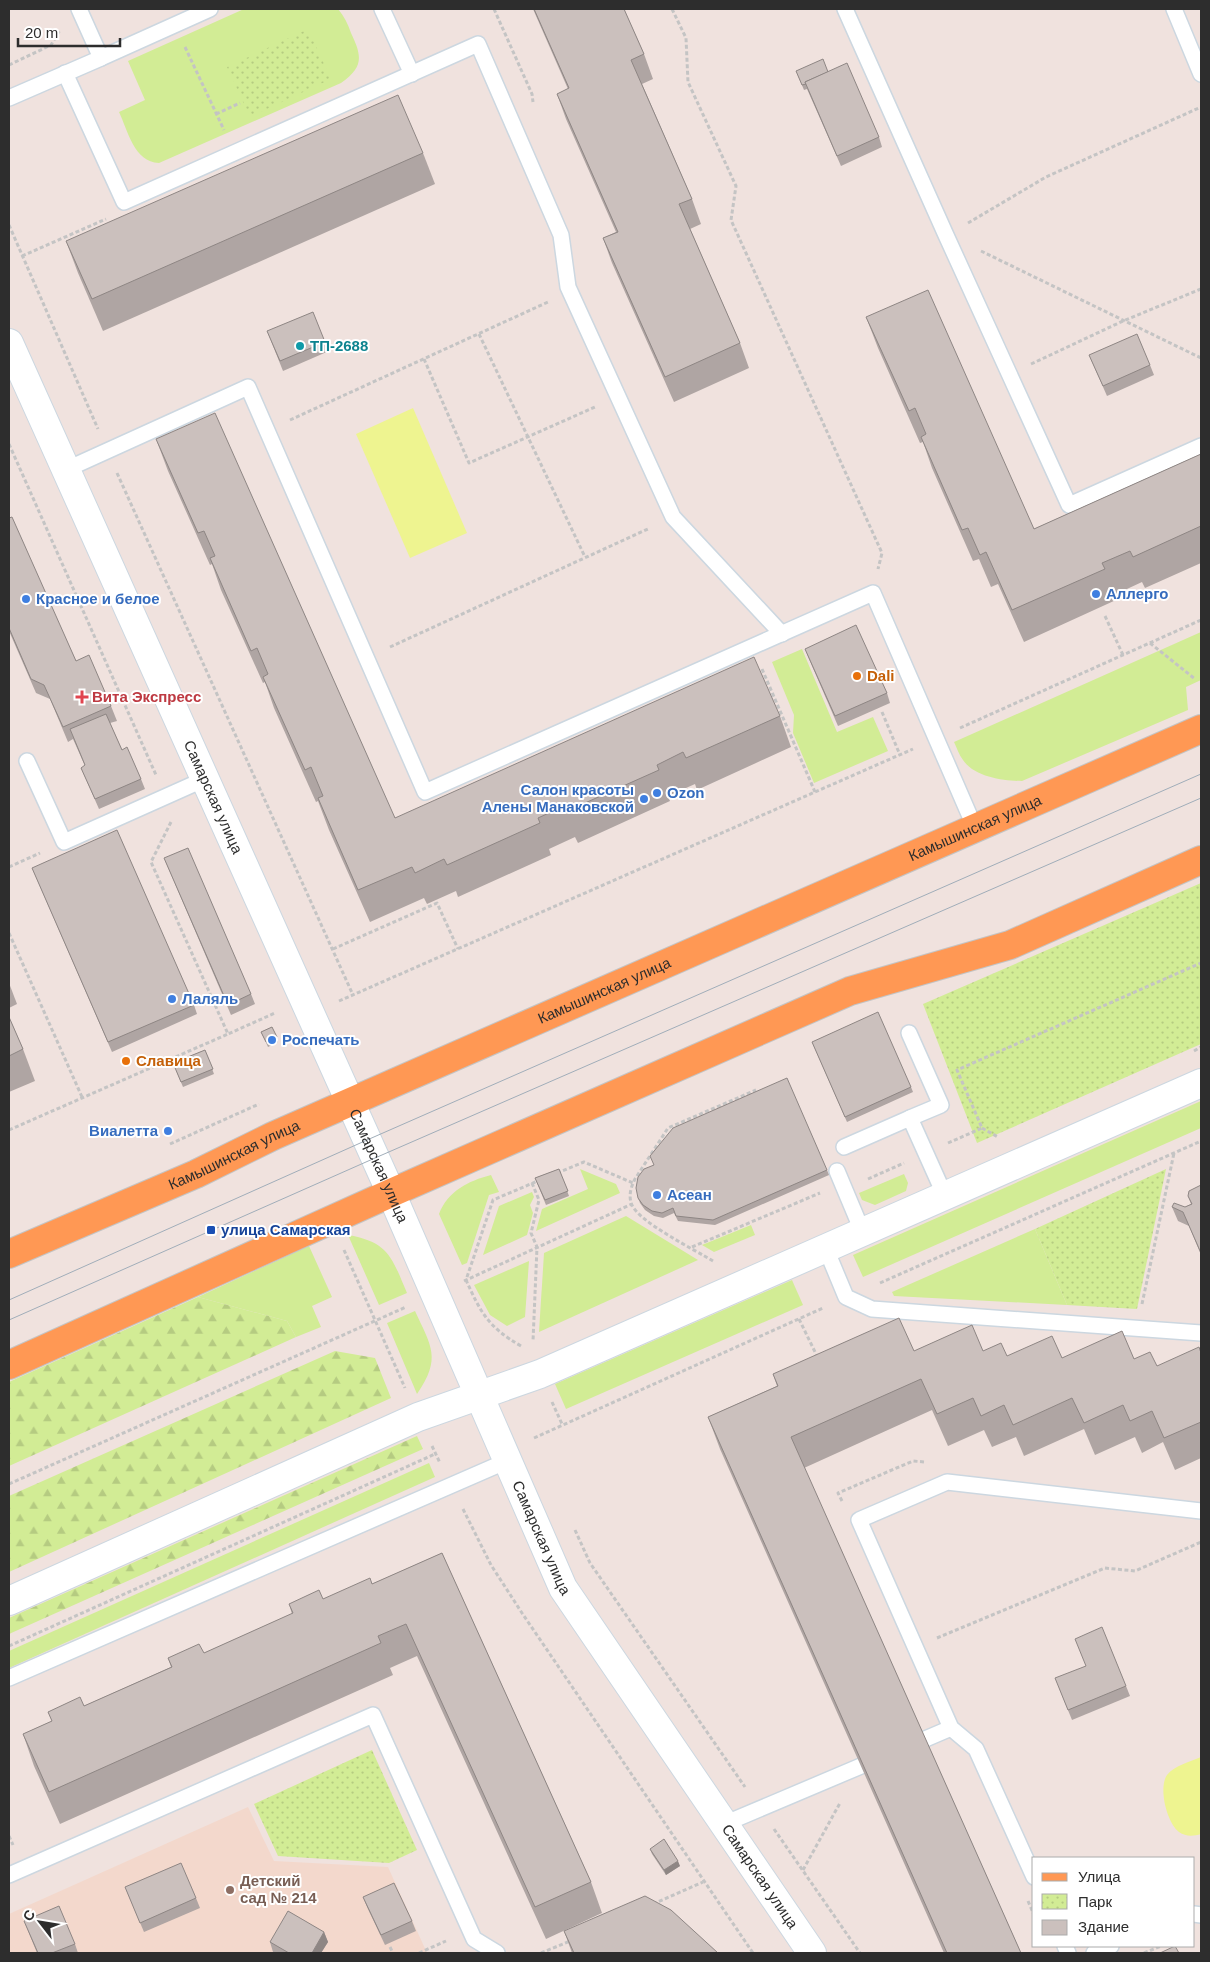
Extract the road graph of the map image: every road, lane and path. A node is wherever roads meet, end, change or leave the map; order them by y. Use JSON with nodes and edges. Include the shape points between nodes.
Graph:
{"nodes":[{"id":1,"x":79,"y":9,"type":"edge"},
{"id":2,"x":210,"y":9,"type":"edge"},
{"id":3,"x":382,"y":9,"type":"edge"},
{"id":4,"x":672,"y":9,"type":"edge"},
{"id":5,"x":845,"y":9,"type":"edge"},
{"id":6,"x":1174,"y":9,"type":"edge"},
{"id":7,"x":62,"y":28,"type":"dead end"},
{"id":8,"x":183,"y":44,"type":"dead end"},
{"id":9,"x":100,"y":58,"type":"junction"},
{"id":10,"x":9,"y":65,"type":"edge"},
{"id":11,"x":65,"y":73,"type":"junction"},
{"id":12,"x":412,"y":74,"type":"junction"},
{"id":13,"x":1201,"y":74,"type":"edge"},
{"id":14,"x":9,"y":98,"type":"edge"},
{"id":15,"x":240,"y":103,"type":"dead end"},
{"id":16,"x":1201,"y":107,"type":"edge"},
{"id":17,"x":216,"y":114,"type":"junction"},
{"id":18,"x":234,"y":152,"type":"junction"},
{"id":19,"x":9,"y":225,"type":"edge"},
{"id":20,"x":945,"y":233,"type":"junction"},
{"id":21,"x":1201,"y":289,"type":"edge"},
{"id":22,"x":571,"y":292,"type":"junction"},
{"id":23,"x":1123,"y":321,"type":"junction"},
{"id":24,"x":479,"y":334,"type":"junction"},
{"id":25,"x":10,"y":347,"type":"edge"},
{"id":26,"x":1201,"y":358,"type":"edge"},
{"id":27,"x":424,"y":359,"type":"junction"},
{"id":28,"x":1010,"y":373,"type":"junction"},
{"id":29,"x":618,"y":396,"type":"junction"},
{"id":30,"x":267,"y":430,"type":"junction"},
{"id":31,"x":528,"y":437,"type":"junction"},
{"id":32,"x":9,"y":444,"type":"edge"},
{"id":33,"x":1201,"y":446,"type":"edge"},
{"id":34,"x":108,"y":451,"type":"junction"},
{"id":35,"x":66,"y":470,"type":"junction"},
{"id":36,"x":673,"y":517,"type":"junction"},
{"id":37,"x":585,"y":558,"type":"junction"},
{"id":38,"x":873,"y":593,"type":"junction"},
{"id":39,"x":1105,"y":616,"type":"edge"},
{"id":40,"x":1201,"y":620,"type":"edge"},
{"id":41,"x":782,"y":634,"type":"junction"},
{"id":42,"x":1150,"y":643,"type":"junction"},
{"id":43,"x":753,"y":648,"type":"junction"},
{"id":44,"x":1123,"y":655,"type":"junction"},
{"id":45,"x":366,"y":657,"type":"junction"},
{"id":46,"x":1195,"y":680,"type":"dead end"},
{"id":47,"x":882,"y":712,"type":"edge"},
{"id":48,"x":1201,"y":729,"type":"edge"},
{"id":49,"x":937,"y":739,"type":"junction"},
{"id":50,"x":900,"y":755,"type":"junction"},
{"id":51,"x":27,"y":761,"type":"dead end"},
{"id":52,"x":206,"y":779,"type":"junction"},
{"id":53,"x":815,"y":792,"type":"junction"},
{"id":54,"x":165,"y":797,"type":"junction"},
{"id":55,"x":975,"y":828,"type":"junction"},
{"id":56,"x":64,"y":842,"type":"junction"},
{"id":57,"x":1201,"y":860,"type":"edge"},
{"id":58,"x":9,"y":867,"type":"edge"},
{"id":59,"x":9,"y":934,"type":"edge"},
{"id":60,"x":332,"y":949,"type":"junction"},
{"id":61,"x":458,"y":949,"type":"junction"},
{"id":62,"x":1201,"y":963,"type":"edge"},
{"id":63,"x":353,"y":995,"type":"junction"},
{"id":64,"x":334,"y":1003,"type":"dead end"},
{"id":65,"x":278,"y":1012,"type":"dead end"},
{"id":66,"x":910,"y":1033,"type":"dead end"},
{"id":67,"x":228,"y":1034,"type":"junction"},
{"id":68,"x":1201,"y":1083,"type":"edge"},
{"id":69,"x":756,"y":1090,"type":"edge"},
{"id":70,"x":82,"y":1097,"type":"junction"},
{"id":71,"x":350,"y":1102,"type":"junction"},
{"id":72,"x":259,"y":1104,"type":"dead end"},
{"id":73,"x":910,"y":1118,"type":"junction"},
{"id":74,"x":9,"y":1130,"type":"edge"},
{"id":75,"x":170,"y":1144,"type":"dead end"},
{"id":76,"x":844,"y":1147,"type":"dead end"},
{"id":77,"x":926,"y":1153,"type":"junction"},
{"id":78,"x":1174,"y":1153,"type":"dead end"},
{"id":79,"x":550,"y":1176,"type":"edge"},
{"id":80,"x":541,"y":1180,"type":"edge"},
{"id":81,"x":841,"y":1181,"type":"junction"},
{"id":82,"x":532,"y":1183,"type":"junction"},
{"id":83,"x":633,"y":1183,"type":"junction"},
{"id":84,"x":391,"y":1193,"type":"junction"},
{"id":85,"x":945,"y":1196,"type":"junction"},
{"id":86,"x":632,"y":1204,"type":"junction"},
{"id":87,"x":863,"y":1233,"type":"junction"},
{"id":88,"x":537,"y":1247,"type":"junction"},
{"id":89,"x":692,"y":1248,"type":"junction"},
{"id":90,"x":343,"y":1249,"type":"dead end"},
{"id":91,"x":826,"y":1249,"type":"junction"},
{"id":92,"x":9,"y":1254,"type":"edge"},
{"id":93,"x":713,"y":1261,"type":"dead end"},
{"id":94,"x":466,"y":1280,"type":"junction"},
{"id":95,"x":435,"y":1294,"type":"junction"},
{"id":96,"x":1140,"y":1312,"type":"dead end"},
{"id":97,"x":375,"y":1320,"type":"junction"},
{"id":98,"x":1201,"y":1333,"type":"edge"},
{"id":99,"x":533,"y":1341,"type":"dead end"},
{"id":100,"x":520,"y":1346,"type":"dead end"},
{"id":101,"x":9,"y":1365,"type":"edge"},
{"id":102,"x":479,"y":1396,"type":"junction"},
{"id":103,"x":418,"y":1417,"type":"junction"},
{"id":104,"x":533,"y":1437,"type":"dead end"},
{"id":105,"x":537,"y":1446,"type":"dead end"},
{"id":106,"x":435,"y":1454,"type":"junction"},
{"id":107,"x":508,"y":1461,"type":"junction"},
{"id":108,"x":9,"y":1484,"type":"edge"},
{"id":109,"x":451,"y":1485,"type":"junction"},
{"id":110,"x":1201,"y":1511,"type":"edge"},
{"id":111,"x":574,"y":1527,"type":"dead end"},
{"id":112,"x":1201,"y":1542,"type":"edge"},
{"id":113,"x":9,"y":1601,"type":"edge"},
{"id":114,"x":9,"y":1646,"type":"edge"},
{"id":115,"x":915,"y":1647,"type":"junction"},
{"id":116,"x":9,"y":1678,"type":"edge"},
{"id":117,"x":951,"y":1728,"type":"junction"},
{"id":118,"x":923,"y":1740,"type":"edge"},
{"id":119,"x":861,"y":1766,"type":"joint"},
{"id":120,"x":760,"y":1808,"type":"junction"},
{"id":121,"x":724,"y":1824,"type":"junction"},
{"id":122,"x":9,"y":1836,"type":"edge"},
{"id":123,"x":15,"y":1850,"type":"dead end"},
{"id":124,"x":803,"y":1870,"type":"junction"},
{"id":125,"x":1032,"y":1873,"type":"edge"},
{"id":126,"x":9,"y":1875,"type":"edge"},
{"id":127,"x":703,"y":1882,"type":"junction"},
{"id":128,"x":649,"y":1906,"type":"edge"},
{"id":129,"x":470,"y":1931,"type":"junction"},
{"id":130,"x":577,"y":1937,"type":"edge"},
{"id":131,"x":390,"y":1946,"type":"edge"},
{"id":132,"x":1109,"y":1947,"type":"edge"},
{"id":133,"x":1159,"y":1947,"type":"edge"},
{"id":134,"x":393,"y":1953,"type":"edge"},
{"id":135,"x":419,"y":1953,"type":"edge"},
{"id":136,"x":497,"y":1953,"type":"edge"},
{"id":137,"x":541,"y":1953,"type":"edge"},
{"id":138,"x":753,"y":1953,"type":"edge"},
{"id":139,"x":812,"y":1953,"type":"edge"},
{"id":140,"x":860,"y":1953,"type":"edge"},
{"id":141,"x":1094,"y":1953,"type":"edge"},
{"id":142,"x":1144,"y":1953,"type":"edge"}],
"edges":[{"from":1,"to":9,"type":"lane"},
{"from":2,"to":9,"type":"lane"},
{"from":3,"to":12,"type":"lane"},
{"from":4,"to":38,"type":"path","via":[[686,38],[688,82],[736,186],[731,220],[882,553]]},
{"from":5,"to":20,"type":"lane"},
{"from":6,"to":13,"type":"lane"},
{"from":7,"to":10,"type":"path","via":[[51,45]]},
{"from":8,"to":17,"type":"path"},
{"from":9,"to":11,"type":"lane"},
{"from":11,"to":14,"type":"lane"},
{"from":11,"to":18,"type":"lane","via":[[124,202]]},
{"from":12,"to":18,"type":"lane"},
{"from":12,"to":22,"type":"lane","via":[[478,44],[561,235]]},
{"from":15,"to":17,"type":"path"},
{"from":16,"to":20,"type":"path","via":[[1046,176],[978,218]]},
{"from":17,"to":18,"type":"path"},
{"from":19,"to":34,"type":"path"},
{"from":20,"to":23,"type":"path"},
{"from":20,"to":28,"type":"lane"},
{"from":21,"to":23,"type":"path"},
{"from":22,"to":24,"type":"path"},
{"from":22,"to":29,"type":"lane"},
{"from":23,"to":26,"type":"path"},
{"from":23,"to":28,"type":"path"},
{"from":24,"to":27,"type":"path"},
{"from":24,"to":31,"type":"path"},
{"from":25,"to":35,"type":"street","name":"Самарская улица"},
{"from":27,"to":30,"type":"path"},
{"from":27,"to":31,"type":"path","via":[[469,463]]},
{"from":28,"to":33,"type":"lane","via":[[1070,506]]},
{"from":29,"to":31,"type":"path"},
{"from":29,"to":36,"type":"lane"},
{"from":30,"to":34,"type":"lane","via":[[248,387]]},
{"from":30,"to":45,"type":"lane"},
{"from":31,"to":37,"type":"path"},
{"from":32,"to":54,"type":"path"},
{"from":34,"to":35,"type":"lane"},
{"from":34,"to":60,"type":"path"},
{"from":35,"to":52,"type":"street","name":"Самарская улица"},
{"from":36,"to":37,"type":"path"},
{"from":36,"to":41,"type":"lane"},
{"from":37,"to":45,"type":"path"},
{"from":38,"to":41,"type":"lane"},
{"from":38,"to":49,"type":"lane"},
{"from":39,"to":44,"type":"path"},
{"from":40,"to":42,"type":"path"},
{"from":41,"to":43,"type":"lane"},
{"from":42,"to":44,"type":"path"},
{"from":42,"to":46,"type":"path"},
{"from":43,"to":45,"type":"lane","via":[[425,792]]},
{"from":43,"to":53,"type":"path"},
{"from":44,"to":49,"type":"path"},
{"from":47,"to":50,"type":"path"},
{"from":48,"to":55,"type":"main road","name":"Камышинская улица"},
{"from":49,"to":50,"type":"path"},
{"from":49,"to":55,"type":"lane"},
{"from":50,"to":53,"type":"path"},
{"from":51,"to":56,"type":"lane"},
{"from":52,"to":54,"type":"lane"},
{"from":52,"to":71,"type":"street","name":"Самарская улица"},
{"from":53,"to":61,"type":"path"},
{"from":54,"to":56,"type":"lane"},
{"from":54,"to":67,"type":"path","via":[[174,816],[151,862]]},
{"from":55,"to":71,"type":"main road","name":"Камышинская улица"},
{"from":56,"to":58,"type":"path"},
{"from":57,"to":84,"type":"main road","via":[[1010,945],[850,992]]},
{"from":59,"to":70,"type":"path"},
{"from":60,"to":61,"type":"path","via":[[437,903]]},
{"from":60,"to":63,"type":"path"},
{"from":61,"to":63,"type":"path"},
{"from":62,"to":77,"type":"path","via":[[956,1070],[982,1128]]},
{"from":63,"to":64,"type":"path"},
{"from":65,"to":67,"type":"path"},
{"from":66,"to":73,"type":"lane","via":[[941,1105]]},
{"from":67,"to":70,"type":"path"},
{"from":68,"to":85,"type":"street"},
{"from":69,"to":83,"type":"path","via":[[668,1128]]},
{"from":70,"to":74,"type":"path"},
{"from":71,"to":84,"type":"street","name":"Самарская улица"},
{"from":71,"to":92,"type":"main road","name":"Камышинская улица","via":[[196,1174]]},
{"from":72,"to":75,"type":"path"},
{"from":73,"to":76,"type":"lane"},
{"from":73,"to":77,"type":"lane"},
{"from":77,"to":81,"type":"path"},
{"from":77,"to":85,"type":"lane"},
{"from":78,"to":96,"type":"path"},
{"from":79,"to":83,"type":"path","via":[[584,1162]]},
{"from":80,"to":82,"type":"path"},
{"from":81,"to":87,"type":"lane"},
{"from":81,"to":89,"type":"path"},
{"from":82,"to":88,"type":"path","via":[[540,1200],[531,1233]]},
{"from":82,"to":94,"type":"path","via":[[493,1200]]},
{"from":83,"to":86,"type":"path"},
{"from":84,"to":95,"type":"street","name":"Самарская улица"},
{"from":84,"to":101,"type":"main road"},
{"from":85,"to":87,"type":"street"},
{"from":86,"to":88,"type":"path"},
{"from":86,"to":89,"type":"path","via":[[643,1219]]},
{"from":87,"to":91,"type":"street"},
{"from":88,"to":94,"type":"path"},
{"from":88,"to":99,"type":"path"},
{"from":89,"to":93,"type":"path"},
{"from":90,"to":97,"type":"path"},
{"from":91,"to":98,"type":"lane","via":[[846,1297],[872,1310]]},
{"from":91,"to":102,"type":"street","via":[[540,1374]]},
{"from":94,"to":95,"type":"path"},
{"from":94,"to":100,"type":"path","via":[[488,1322]]},
{"from":95,"to":97,"type":"path"},
{"from":95,"to":102,"type":"street","name":"Самарская улица"},
{"from":97,"to":103,"type":"path"},
{"from":97,"to":108,"type":"path"},
{"from":102,"to":103,"type":"street"},
{"from":102,"to":107,"type":"street","name":"Самарская улица"},
{"from":103,"to":106,"type":"path"},
{"from":103,"to":113,"type":"street"},
{"from":104,"to":105,"type":"path"},
{"from":106,"to":109,"type":"path"},
{"from":106,"to":114,"type":"path"},
{"from":107,"to":109,"type":"lane"},
{"from":107,"to":121,"type":"street","name":"Самарская улица","via":[[563,1588]]},
{"from":109,"to":116,"type":"lane"},
{"from":109,"to":127,"type":"path","via":[[491,1565]]},
{"from":110,"to":115,"type":"lane","via":[[947,1482],[859,1520]]},
{"from":111,"to":120,"type":"path","via":[[590,1564]]},
{"from":112,"to":115,"type":"path","via":[[1134,1571],[1104,1568]]},
{"from":115,"to":117,"type":"lane"},
{"from":117,"to":118,"type":"lane"},
{"from":117,"to":125,"type":"lane","via":[[976,1748]]},
{"from":119,"to":120,"type":"lane"},
{"from":119,"to":124,"type":"path"},
{"from":120,"to":121,"type":"lane"},
{"from":120,"to":124,"type":"path"},
{"from":121,"to":139,"type":"street","name":"Самарская улица"},
{"from":122,"to":123,"type":"path"},
{"from":124,"to":140,"type":"path"},
{"from":126,"to":129,"type":"lane","via":[[373,1715]]},
{"from":127,"to":128,"type":"path"},
{"from":127,"to":138,"type":"path"},
{"from":129,"to":135,"type":"path"},
{"from":129,"to":136,"type":"lane","via":[[474,1939]]},
{"from":130,"to":137,"type":"path"},
{"from":131,"to":134,"type":"path"},
{"from":132,"to":141,"type":"lane"},
{"from":133,"to":142,"type":"path"}]}
